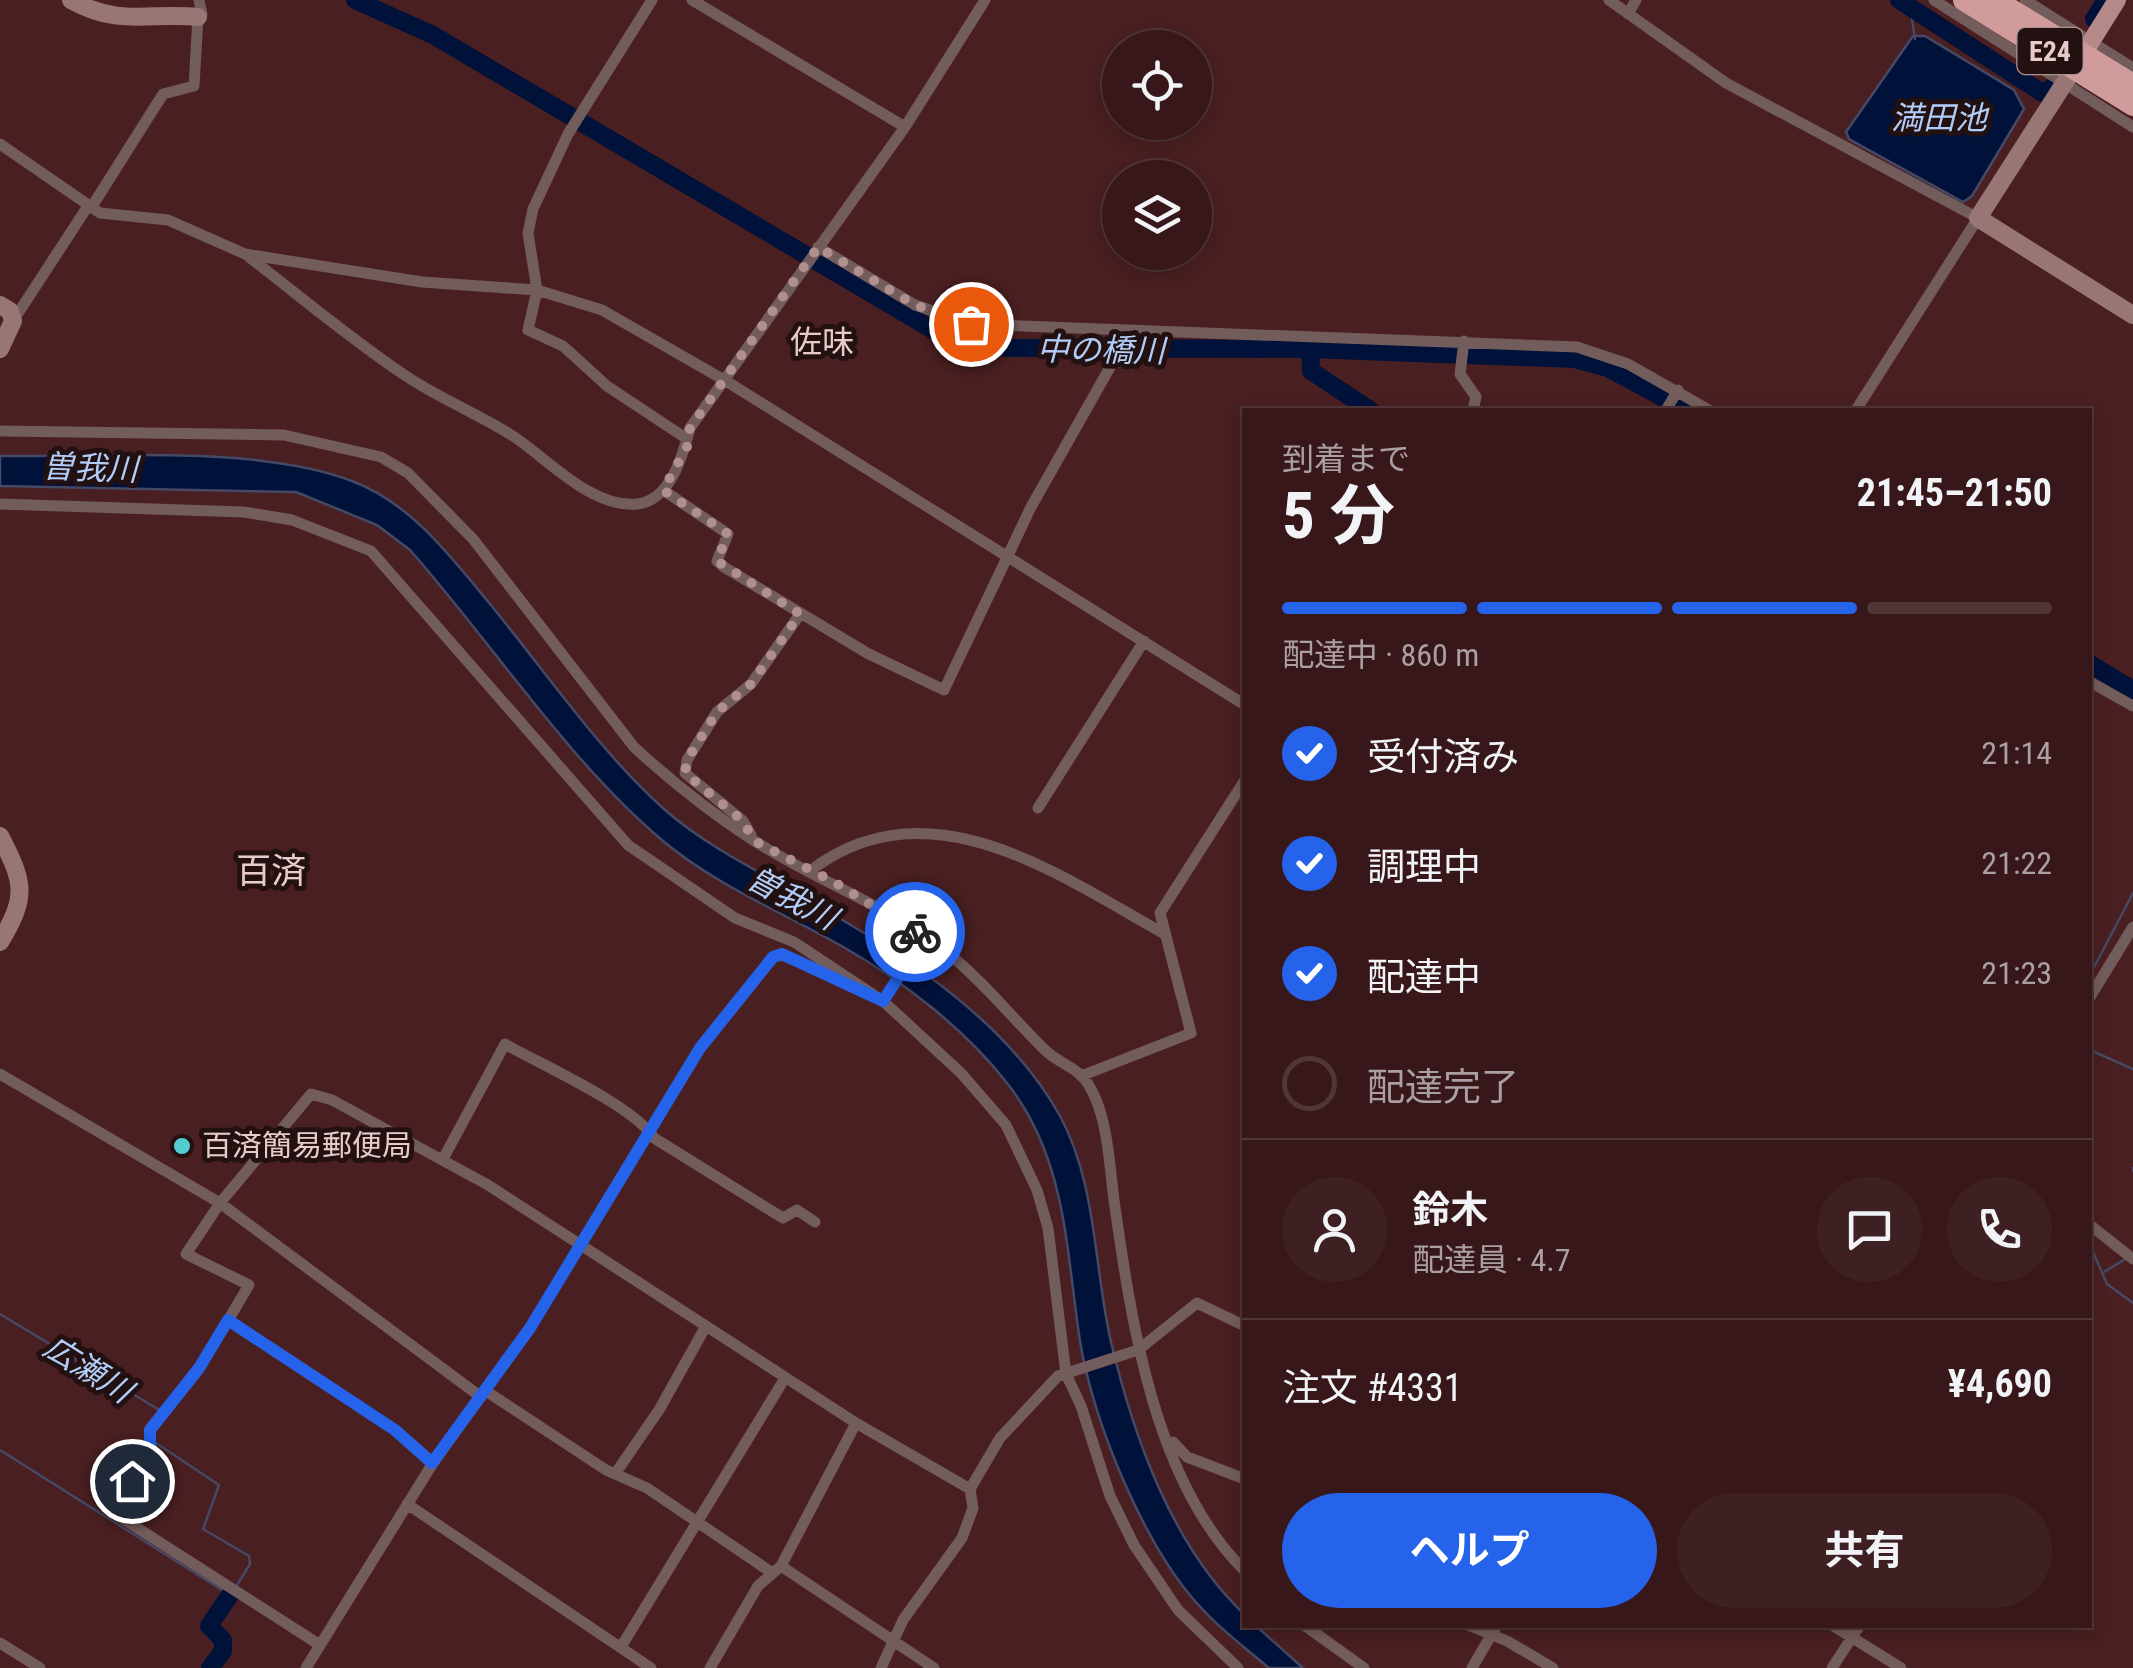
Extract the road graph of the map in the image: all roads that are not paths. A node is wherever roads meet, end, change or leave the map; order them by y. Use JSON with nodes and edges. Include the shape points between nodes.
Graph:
{"nodes":[{"id":1,"x":72,"y":0,"type":"edge"},
{"id":2,"x":652,"y":0,"type":"edge"},
{"id":3,"x":692,"y":0,"type":"edge"},
{"id":4,"x":986,"y":0,"type":"edge"},
{"id":5,"x":1610,"y":0,"type":"edge"},
{"id":6,"x":1636,"y":0,"type":"edge"},
{"id":7,"x":1934,"y":0,"type":"edge"},
{"id":8,"x":1966,"y":0,"type":"edge"},
{"id":9,"x":1997,"y":0,"type":"edge"},
{"id":10,"x":2025,"y":0,"type":"edge"},
{"id":11,"x":2117,"y":0,"type":"edge"},
{"id":12,"x":200,"y":8,"type":"edge"},
{"id":13,"x":1628,"y":14,"type":"junction"},
{"id":14,"x":2079,"y":62,"type":"junction"},
{"id":15,"x":2132,"y":84,"type":"edge"},
{"id":16,"x":906,"y":127,"type":"junction"},
{"id":17,"x":2133,"y":127,"type":"edge"},
{"id":18,"x":0,"y":144,"type":"edge"},
{"id":19,"x":90,"y":207,"type":"junction"},
{"id":20,"x":1978,"y":218,"type":"junction"},
{"id":21,"x":818,"y":247,"type":"junction"},
{"id":22,"x":245,"y":254,"type":"junction"},
{"id":23,"x":537,"y":290,"type":"junction"},
{"id":24,"x":0,"y":306,"type":"edge"},
{"id":25,"x":2133,"y":314,"type":"edge"},
{"id":26,"x":13,"y":321,"type":"junction"},
{"id":27,"x":1124,"y":331,"type":"junction"},
{"id":28,"x":1464,"y":342,"type":"junction"},
{"id":29,"x":0,"y":349,"type":"edge"},
{"id":30,"x":726,"y":380,"type":"junction"},
{"id":31,"x":1677,"y":392,"type":"junction"},
{"id":32,"x":1473,"y":408,"type":"edge"},
{"id":33,"x":1667,"y":408,"type":"edge"},
{"id":34,"x":1706,"y":408,"type":"edge"},
{"id":35,"x":1857,"y":408,"type":"edge"},
{"id":36,"x":0,"y":431,"type":"edge"},
{"id":37,"x":687,"y":438,"type":"junction"},
{"id":38,"x":663,"y":490,"type":"junction"},
{"id":39,"x":0,"y":504,"type":"edge"},
{"id":40,"x":1008,"y":555,"type":"junction"},
{"id":41,"x":800,"y":614,"type":"junction"},
{"id":42,"x":1144,"y":641,"type":"junction"},
{"id":43,"x":2092,"y":683,"type":"edge"},
{"id":44,"x":1242,"y":702,"type":"edge"},
{"id":45,"x":2133,"y":706,"type":"edge"},
{"id":46,"x":1242,"y":785,"type":"edge"},
{"id":47,"x":1038,"y":808,"type":"dead end"},
{"id":48,"x":0,"y":836,"type":"edge"},
{"id":49,"x":754,"y":841,"type":"junction"},
{"id":50,"x":810,"y":872,"type":"junction"},
{"id":51,"x":2133,"y":927,"type":"edge"},
{"id":52,"x":1163,"y":933,"type":"junction"},
{"id":53,"x":922,"y":941,"type":"junction"},
{"id":54,"x":0,"y":942,"type":"edge"},
{"id":55,"x":862,"y":989,"type":"junction"},
{"id":56,"x":2092,"y":994,"type":"edge"},
{"id":57,"x":885,"y":998,"type":"junction"},
{"id":58,"x":0,"y":1074,"type":"edge"},
{"id":59,"x":1081,"y":1076,"type":"junction"},
{"id":60,"x":652,"y":1134,"type":"junction"},
{"id":61,"x":443,"y":1160,"type":"junction"},
{"id":62,"x":220,"y":1203,"type":"junction"},
{"id":63,"x":816,"y":1222,"type":"dead end"},
{"id":64,"x":2092,"y":1226,"type":"edge"},
{"id":65,"x":582,"y":1243,"type":"junction"},
{"id":66,"x":2133,"y":1259,"type":"edge"},
{"id":67,"x":228,"y":1320,"type":"junction"},
{"id":68,"x":1242,"y":1325,"type":"edge"},
{"id":69,"x":706,"y":1326,"type":"junction"},
{"id":70,"x":1135,"y":1351,"type":"junction"},
{"id":71,"x":1071,"y":1372,"type":"junction"},
{"id":72,"x":786,"y":1378,"type":"junction"},
{"id":73,"x":484,"y":1394,"type":"junction"},
{"id":74,"x":856,"y":1423,"type":"junction"},
{"id":75,"x":1161,"y":1428,"type":"junction"},
{"id":76,"x":432,"y":1463,"type":"junction"},
{"id":77,"x":615,"y":1474,"type":"junction"},
{"id":78,"x":1242,"y":1478,"type":"edge"},
{"id":79,"x":970,"y":1488,"type":"junction"},
{"id":80,"x":407,"y":1504,"type":"junction"},
{"id":81,"x":699,"y":1524,"type":"junction"},
{"id":82,"x":1242,"y":1567,"type":"edge"},
{"id":83,"x":776,"y":1569,"type":"junction"},
{"id":84,"x":1308,"y":1628,"type":"edge"},
{"id":85,"x":1836,"y":1628,"type":"edge"},
{"id":86,"x":1858,"y":1628,"type":"edge"},
{"id":87,"x":1494,"y":1629,"type":"edge"},
{"id":88,"x":1850,"y":1638,"type":"junction"},
{"id":89,"x":891,"y":1640,"type":"junction"},
{"id":90,"x":0,"y":1643,"type":"edge"},
{"id":91,"x":320,"y":1646,"type":"junction"},
{"id":92,"x":621,"y":1647,"type":"junction"},
{"id":93,"x":40,"y":1668,"type":"edge"},
{"id":94,"x":306,"y":1668,"type":"edge"},
{"id":95,"x":651,"y":1668,"type":"edge"},
{"id":96,"x":710,"y":1668,"type":"edge"},
{"id":97,"x":881,"y":1668,"type":"edge"},
{"id":98,"x":934,"y":1668,"type":"edge"},
{"id":99,"x":1238,"y":1668,"type":"edge"},
{"id":100,"x":1364,"y":1668,"type":"edge"},
{"id":101,"x":1472,"y":1668,"type":"edge"},
{"id":102,"x":1553,"y":1668,"type":"edge"},
{"id":103,"x":1832,"y":1668,"type":"edge"},
{"id":104,"x":1901,"y":1668,"type":"edge"}],
"edges":[{"from":1,"to":12,"type":"street","via":[[126,19]]},
{"from":2,"to":23,"type":"street","via":[[568,134],[533,210],[528,233]]},
{"from":3,"to":16,"type":"street"},
{"from":4,"to":16,"type":"street"},
{"from":5,"to":13,"type":"street"},
{"from":6,"to":13,"type":"street"},
{"from":7,"to":14,"type":"street"},
{"from":8,"to":14,"type":"highway"},
{"from":8,"to":15,"type":"highway","number":"E24"},
{"from":9,"to":14,"type":"highway"},
{"from":9,"to":15,"type":"highway","number":"E24"},
{"from":10,"to":14,"type":"street"},
{"from":11,"to":14,"type":"main road"},
{"from":12,"to":19,"type":"street","via":[[194,86],[162,94]]},
{"from":13,"to":20,"type":"street","via":[[1726,83]]},
{"from":14,"to":15,"type":"highway"},
{"from":14,"to":15,"type":"street"},
{"from":14,"to":17,"type":"street"},
{"from":14,"to":20,"type":"street"},
{"from":16,"to":21,"type":"street"},
{"from":18,"to":19,"type":"street"},
{"from":19,"to":22,"type":"street","via":[[168,220]]},
{"from":19,"to":26,"type":"street"},
{"from":20,"to":25,"type":"street"},
{"from":20,"to":35,"type":"street"},
{"from":21,"to":27,"type":"street","via":[[941,316],[971,324]]},
{"from":21,"to":30,"type":"street"},
{"from":22,"to":23,"type":"street","via":[[422,282]]},
{"from":22,"to":38,"type":"street","via":[[408,377],[511,434],[600,497],[638,504]]},
{"from":23,"to":30,"type":"street","via":[[602,310]]},
{"from":23,"to":37,"type":"street","via":[[528,330],[564,346],[607,386]]},
{"from":24,"to":26,"type":"street"},
{"from":26,"to":29,"type":"street"},
{"from":27,"to":28,"type":"street"},
{"from":27,"to":40,"type":"street","via":[[1123,359],[1113,362]]},
{"from":28,"to":31,"type":"street","via":[[1577,347],[1628,364]]},
{"from":28,"to":32,"type":"street","via":[[1462,380],[1476,397]]},
{"from":30,"to":37,"type":"street"},
{"from":30,"to":40,"type":"street"},
{"from":31,"to":33,"type":"street"},
{"from":31,"to":34,"type":"street"},
{"from":36,"to":49,"type":"street","via":[[284,436],[381,457],[408,473],[473,538],[634,747]]},
{"from":37,"to":38,"type":"street"},
{"from":38,"to":41,"type":"street","via":[[728,534],[717,561]]},
{"from":39,"to":55,"type":"street","via":[[244,512],[306,524],[371,551],[628,845],[735,918],[794,942]]},
{"from":40,"to":41,"type":"street","via":[[944,690]]},
{"from":40,"to":42,"type":"street"},
{"from":41,"to":49,"type":"street","via":[[751,684],[717,712],[687,760],[685,773],[743,821]]},
{"from":42,"to":44,"type":"street"},
{"from":42,"to":47,"type":"street"},
{"from":43,"to":45,"type":"street"},
{"from":46,"to":52,"type":"street","via":[[1160,913]]},
{"from":48,"to":54,"type":"street","via":[[23,896]]},
{"from":49,"to":50,"type":"street"},
{"from":50,"to":52,"type":"street","via":[[838,850],[890,835],[942,833],[1019,855]]},
{"from":50,"to":53,"type":"street"},
{"from":51,"to":56,"type":"street"},
{"from":52,"to":59,"type":"street","via":[[1191,1033]]},
{"from":53,"to":57,"type":"street"},
{"from":53,"to":59,"type":"street","via":[[980,982],[1050,1056]]},
{"from":55,"to":57,"type":"street"},
{"from":55,"to":60,"type":"street","via":[[782,954],[773,957],[700,1048]]},
{"from":57,"to":71,"type":"street","via":[[980,1093],[1022,1152],[1048,1228]]},
{"from":58,"to":62,"type":"street"},
{"from":59,"to":70,"type":"street","via":[[1100,1120]]},
{"from":60,"to":61,"type":"street","via":[[600,1096],[505,1044]]},
{"from":60,"to":63,"type":"street","via":[[782,1218],[797,1210]]},
{"from":60,"to":65,"type":"street"},
{"from":61,"to":62,"type":"street","via":[[311,1094]]},
{"from":61,"to":65,"type":"street"},
{"from":62,"to":67,"type":"street","via":[[186,1254],[249,1285]]},
{"from":62,"to":73,"type":"street"},
{"from":64,"to":66,"type":"street"},
{"from":65,"to":69,"type":"street"},
{"from":65,"to":73,"type":"street"},
{"from":67,"to":76,"type":"street","via":[[395,1430]]},
{"from":67,"to":91,"type":"street","via":[[150,1430],[150,1449],[114,1513]]},
{"from":68,"to":70,"type":"street","via":[[1197,1303]]},
{"from":69,"to":72,"type":"street"},
{"from":69,"to":77,"type":"street"},
{"from":70,"to":71,"type":"street"},
{"from":70,"to":75,"type":"street"},
{"from":71,"to":79,"type":"street","via":[[1044,1388],[1000,1438]]},
{"from":71,"to":99,"type":"street","via":[[1110,1496],[1134,1545],[1178,1610]]},
{"from":72,"to":74,"type":"street"},
{"from":72,"to":81,"type":"street"},
{"from":73,"to":76,"type":"street"},
{"from":73,"to":77,"type":"street"},
{"from":74,"to":79,"type":"street"},
{"from":74,"to":83,"type":"street"},
{"from":75,"to":78,"type":"street","via":[[1187,1457]]},
{"from":75,"to":82,"type":"street","via":[[1210,1527]]},
{"from":76,"to":80,"type":"street"},
{"from":77,"to":81,"type":"street"},
{"from":79,"to":89,"type":"street","via":[[973,1508],[962,1538]]},
{"from":80,"to":91,"type":"street"},
{"from":80,"to":92,"type":"street"},
{"from":81,"to":83,"type":"street"},
{"from":81,"to":92,"type":"street"},
{"from":83,"to":89,"type":"street"},
{"from":83,"to":96,"type":"street"},
{"from":84,"to":100,"type":"street"},
{"from":85,"to":88,"type":"street"},
{"from":86,"to":88,"type":"street"},
{"from":87,"to":101,"type":"street"},
{"from":87,"to":102,"type":"street"},
{"from":88,"to":103,"type":"street"},
{"from":88,"to":104,"type":"street"},
{"from":89,"to":97,"type":"street"},
{"from":89,"to":98,"type":"street"},
{"from":90,"to":93,"type":"street"},
{"from":91,"to":94,"type":"street"},
{"from":92,"to":95,"type":"street"}]}
